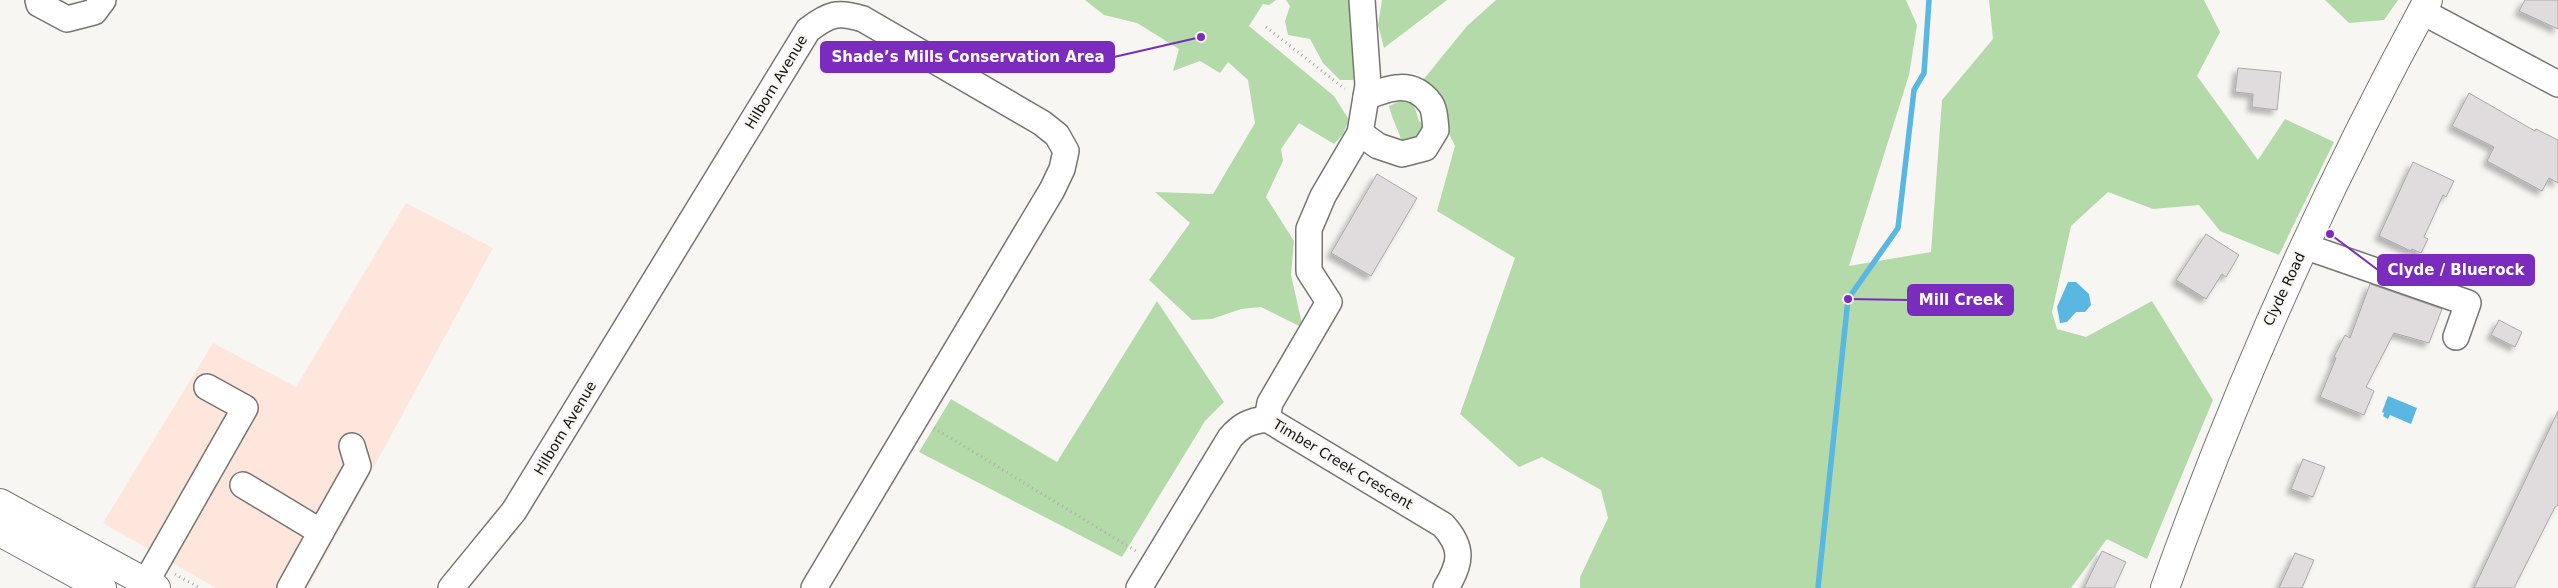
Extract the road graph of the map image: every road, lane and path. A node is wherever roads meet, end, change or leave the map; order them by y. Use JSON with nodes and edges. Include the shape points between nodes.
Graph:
{"nodes":[{"id":1,"x":38,"y":0,"type":"edge"},
{"id":2,"x":103,"y":0,"type":"edge"},
{"id":3,"x":1362,"y":0,"type":"edge"},
{"id":4,"x":2425,"y":6,"type":"edge"},
{"id":5,"x":1266,"y":27,"type":"dead end"},
{"id":6,"x":2558,"y":84,"type":"edge"},
{"id":7,"x":1366,"y":97,"type":"junction"},
{"id":8,"x":1360,"y":133,"type":"junction"},
{"id":9,"x":2304,"y":246,"type":"junction"},
{"id":10,"x":2456,"y":337,"type":"dead end"},
{"id":11,"x":207,"y":387,"type":"dead end"},
{"id":12,"x":916,"y":417,"type":"junction"},
{"id":13,"x":1267,"y":419,"type":"junction"},
{"id":14,"x":352,"y":446,"type":"dead end"},
{"id":15,"x":243,"y":485,"type":"dead end"},
{"id":16,"x":0,"y":503,"type":"edge"},
{"id":17,"x":0,"y":532,"type":"edge"},
{"id":18,"x":321,"y":532,"type":"junction"},
{"id":19,"x":1155,"y":562,"type":"junction"},
{"id":20,"x":151,"y":585,"type":"edge"},
{"id":21,"x":102,"y":588,"type":"edge"},
{"id":22,"x":290,"y":588,"type":"edge"},
{"id":23,"x":451,"y":588,"type":"edge"},
{"id":24,"x":814,"y":588,"type":"edge"},
{"id":25,"x":1139,"y":588,"type":"edge"},
{"id":26,"x":1446,"y":588,"type":"edge"},
{"id":27,"x":2165,"y":588,"type":"edge"}],
"edges":[{"from":1,"to":2,"type":"street","via":[[39,4],[66,19],[94,12]]},
{"from":3,"to":7,"type":"street"},
{"from":4,"to":6,"type":"street"},
{"from":4,"to":9,"type":"main road","name":"Clyde Road","via":[[2336,176]]},
{"from":5,"to":7,"type":"path","via":[[1348,92]]},
{"from":7,"to":8,"type":"street"},
{"from":7,"to":8,"type":"street","via":[[1392,86],[1415,90],[1431,104],[1436,130],[1425,148],[1402,154],[1378,146]]},
{"from":8,"to":13,"type":"street","via":[[1323,196],[1309,229],[1308,271],[1329,302],[1270,403]]},
{"from":9,"to":10,"type":"street","via":[[2468,303]]},
{"from":9,"to":27,"type":"main road","name":"Clyde Road","via":[[2268,322],[2209,466]]},
{"from":11,"to":20,"type":"street","via":[[245,408]]},
{"from":12,"to":19,"type":"path"},
{"from":12,"to":23,"type":"street","name":"Hilborn Avenue","via":[[1052,190],[1062,170],[1066,151],[1057,135],[1042,123],[863,18],[844,13],[825,17],[808,30],[514,511]]},
{"from":12,"to":24,"type":"street","name":"Hilborn Avenue"},
{"from":13,"to":19,"type":"street","name":"Timber Creek Crescent","via":[[1239,427],[1230,438]]},
{"from":13,"to":26,"type":"street","name":"Timber Creek Crescent","via":[[1443,525],[1457,545],[1459,561]]},
{"from":14,"to":18,"type":"street","via":[[358,466]]},
{"from":15,"to":18,"type":"street"},
{"from":16,"to":20,"type":"main road"},
{"from":17,"to":21,"type":"main road"},
{"from":18,"to":22,"type":"street"},
{"from":19,"to":25,"type":"street","name":"Timber Creek Crescent"}]}
